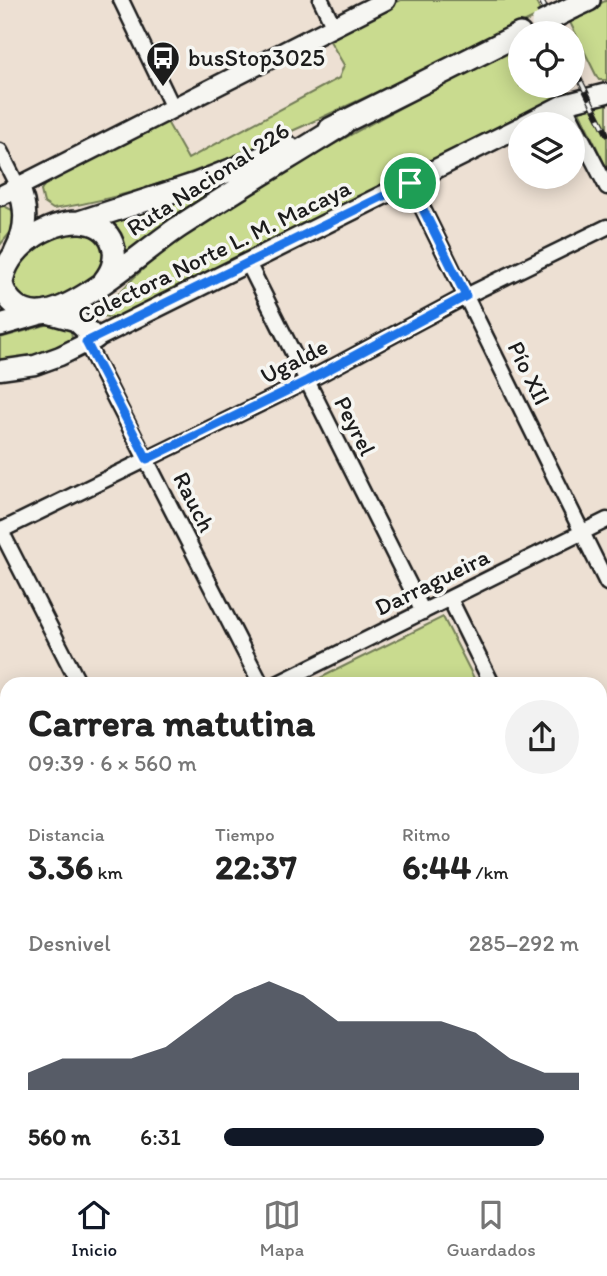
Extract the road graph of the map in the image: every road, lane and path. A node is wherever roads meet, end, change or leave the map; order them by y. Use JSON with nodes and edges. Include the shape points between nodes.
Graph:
{"nodes":[{"id":1,"x":121,"y":0,"type":"edge"},
{"id":2,"x":321,"y":0,"type":"edge"},
{"id":3,"x":386,"y":0,"type":"edge"},
{"id":4,"x":582,"y":4,"type":"edge"},
{"id":5,"x":546,"y":21,"type":"edge"},
{"id":6,"x":334,"y":27,"type":"junction"},
{"id":7,"x":508,"y":41,"type":"edge"},
{"id":8,"x":607,"y":93,"type":"edge"},
{"id":9,"x":564,"y":104,"type":"junction"},
{"id":10,"x":173,"y":108,"type":"junction"},
{"id":11,"x":548,"y":112,"type":"edge"},
{"id":12,"x":342,"y":125,"type":"junction"},
{"id":13,"x":508,"y":133,"type":"edge"},
{"id":14,"x":0,"y":151,"type":"edge"},
{"id":15,"x":410,"y":183,"type":"junction"},
{"id":16,"x":607,"y":187,"type":"edge"},
{"id":17,"x":9,"y":191,"type":"edge"},
{"id":18,"x":77,"y":222,"type":"junction"},
{"id":19,"x":607,"y":227,"type":"edge"},
{"id":20,"x":247,"y":261,"type":"junction"},
{"id":21,"x":7,"y":262,"type":"edge"},
{"id":22,"x":103,"y":282,"type":"junction"},
{"id":23,"x":466,"y":296,"type":"junction"},
{"id":24,"x":44,"y":313,"type":"junction"},
{"id":25,"x":0,"y":325,"type":"edge"},
{"id":26,"x":90,"y":340,"type":"junction"},
{"id":27,"x":0,"y":370,"type":"edge"},
{"id":28,"x":307,"y":381,"type":"junction"},
{"id":29,"x":147,"y":459,"type":"junction"},
{"id":30,"x":607,"y":520,"type":"edge"},
{"id":31,"x":0,"y":530,"type":"edge"},
{"id":32,"x":582,"y":533,"type":"junction"},
{"id":33,"x":607,"y":583,"type":"edge"},
{"id":34,"x":450,"y":599,"type":"junction"},
{"id":35,"x":423,"y":612,"type":"junction"},
{"id":36,"x":75,"y":677,"type":"edge"},
{"id":37,"x":257,"y":677,"type":"edge"},
{"id":38,"x":291,"y":677,"type":"edge"},
{"id":39,"x":489,"y":677,"type":"edge"}],
"edges":[{"from":1,"to":10,"type":"street"},
{"from":2,"to":6,"type":"street"},
{"from":3,"to":6,"type":"main road"},
{"from":4,"to":5,"type":"highway","name":"Ruta Nacional 226","bridge":true},
{"from":6,"to":10,"type":"main road"},
{"from":7,"to":12,"type":"highway","name":"Ruta Nacional 226"},
{"from":8,"to":9,"type":"main road"},
{"from":9,"to":11,"type":"main road"},
{"from":9,"to":16,"type":"street"},
{"from":10,"to":17,"type":"main road"},
{"from":12,"to":18,"type":"highway","name":"Ruta Nacional 226","via":[[196,184]]},
{"from":12,"to":22,"type":"highway","name":"Ruta Nacional 226","via":[[205,209]]},
{"from":13,"to":15,"type":"main road","name":"Colectora Norte L. M. Macaya"},
{"from":14,"to":17,"type":"street"},
{"from":15,"to":20,"type":"main road","name":"Colectora Norte L. M. Macaya"},
{"from":15,"to":23,"type":"street","name":"Pío XII"},
{"from":17,"to":18,"type":"highway","via":[[37,208]]},
{"from":17,"to":21,"type":"highway","via":[[26,214],[23,235]]},
{"from":18,"to":21,"type":"highway","name":"Ruta Nacional 226","via":[[41,234]]},
{"from":18,"to":22,"type":"highway","name":"Ruta Nacional 226","via":[[104,231],[114,245],[114,263]]},
{"from":19,"to":23,"type":"street","name":"Ugalde"},
{"from":20,"to":26,"type":"main road","name":"Colectora Norte L. M. Macaya"},
{"from":20,"to":28,"type":"street","name":"Peyrel"},
{"from":21,"to":24,"type":"highway","via":[[2,284],[6,295],[19,308]]},
{"from":22,"to":24,"type":"highway","name":"Ruta Nacional 226","via":[[76,301]]},
{"from":22,"to":26,"type":"highway"},
{"from":23,"to":28,"type":"street","name":"Ugalde"},
{"from":23,"to":32,"type":"street","name":"Pío XII"},
{"from":24,"to":25,"type":"highway","name":"Ruta Nacional 226"},
{"from":24,"to":26,"type":"highway","via":[[76,320]]},
{"from":26,"to":27,"type":"main road","name":"Colectora Norte L. M. Macaya","via":[[48,361]]},
{"from":26,"to":29,"type":"street","name":"Rauch"},
{"from":28,"to":29,"type":"street","name":"Ugalde"},
{"from":28,"to":35,"type":"street","name":"Peyrel"},
{"from":29,"to":31,"type":"street","name":"Ugalde"},
{"from":29,"to":37,"type":"street","name":"Rauch"},
{"from":30,"to":32,"type":"street","name":"Darragueira"},
{"from":31,"to":36,"type":"street"},
{"from":32,"to":33,"type":"street","name":"Pío XII"},
{"from":32,"to":34,"type":"street","name":"Darragueira"},
{"from":34,"to":35,"type":"street","name":"Darragueira"},
{"from":34,"to":39,"type":"street"},
{"from":35,"to":38,"type":"street","name":"Darragueira"}]}
